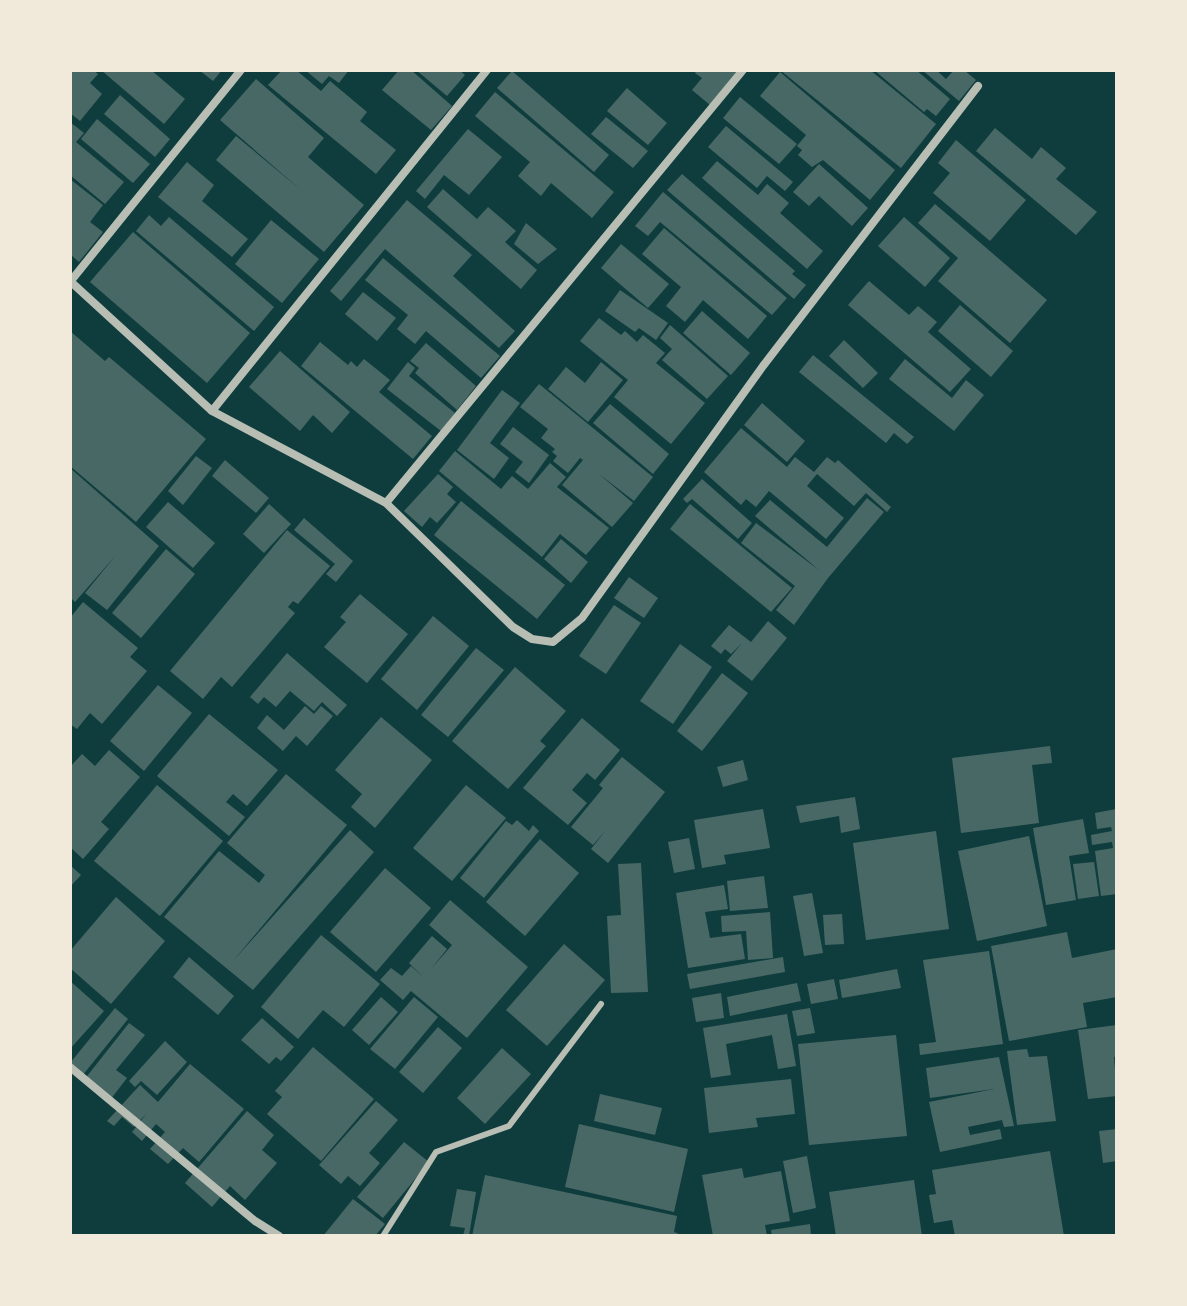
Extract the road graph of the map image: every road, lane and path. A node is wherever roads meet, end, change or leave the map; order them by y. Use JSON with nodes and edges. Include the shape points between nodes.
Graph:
{"nodes":[{"id":1,"x":241,"y":70,"type":"edge"},
{"id":2,"x":487,"y":70,"type":"edge"},
{"id":3,"x":743,"y":70,"type":"edge"},
{"id":4,"x":978,"y":86,"type":"dead end"},
{"id":5,"x":70,"y":281,"type":"edge"},
{"id":6,"x":212,"y":411,"type":"junction"},
{"id":7,"x":386,"y":503,"type":"junction"},
{"id":8,"x":601,"y":1004,"type":"dead end"},
{"id":9,"x":70,"y":1067,"type":"edge"},
{"id":10,"x":279,"y":1236,"type":"edge"},
{"id":11,"x":383,"y":1236,"type":"edge"}],
"edges":[{"from":1,"to":5,"type":"street"},
{"from":2,"to":6,"type":"street"},
{"from":3,"to":7,"type":"street"},
{"from":4,"to":7,"type":"street","via":[[763,366],[568,633],[553,642],[532,639],[513,627]]},
{"from":5,"to":6,"type":"street"},
{"from":6,"to":7,"type":"street"},
{"from":8,"to":11,"type":"lane","via":[[509,1126],[436,1152]]},
{"from":9,"to":10,"type":"street"}]}
